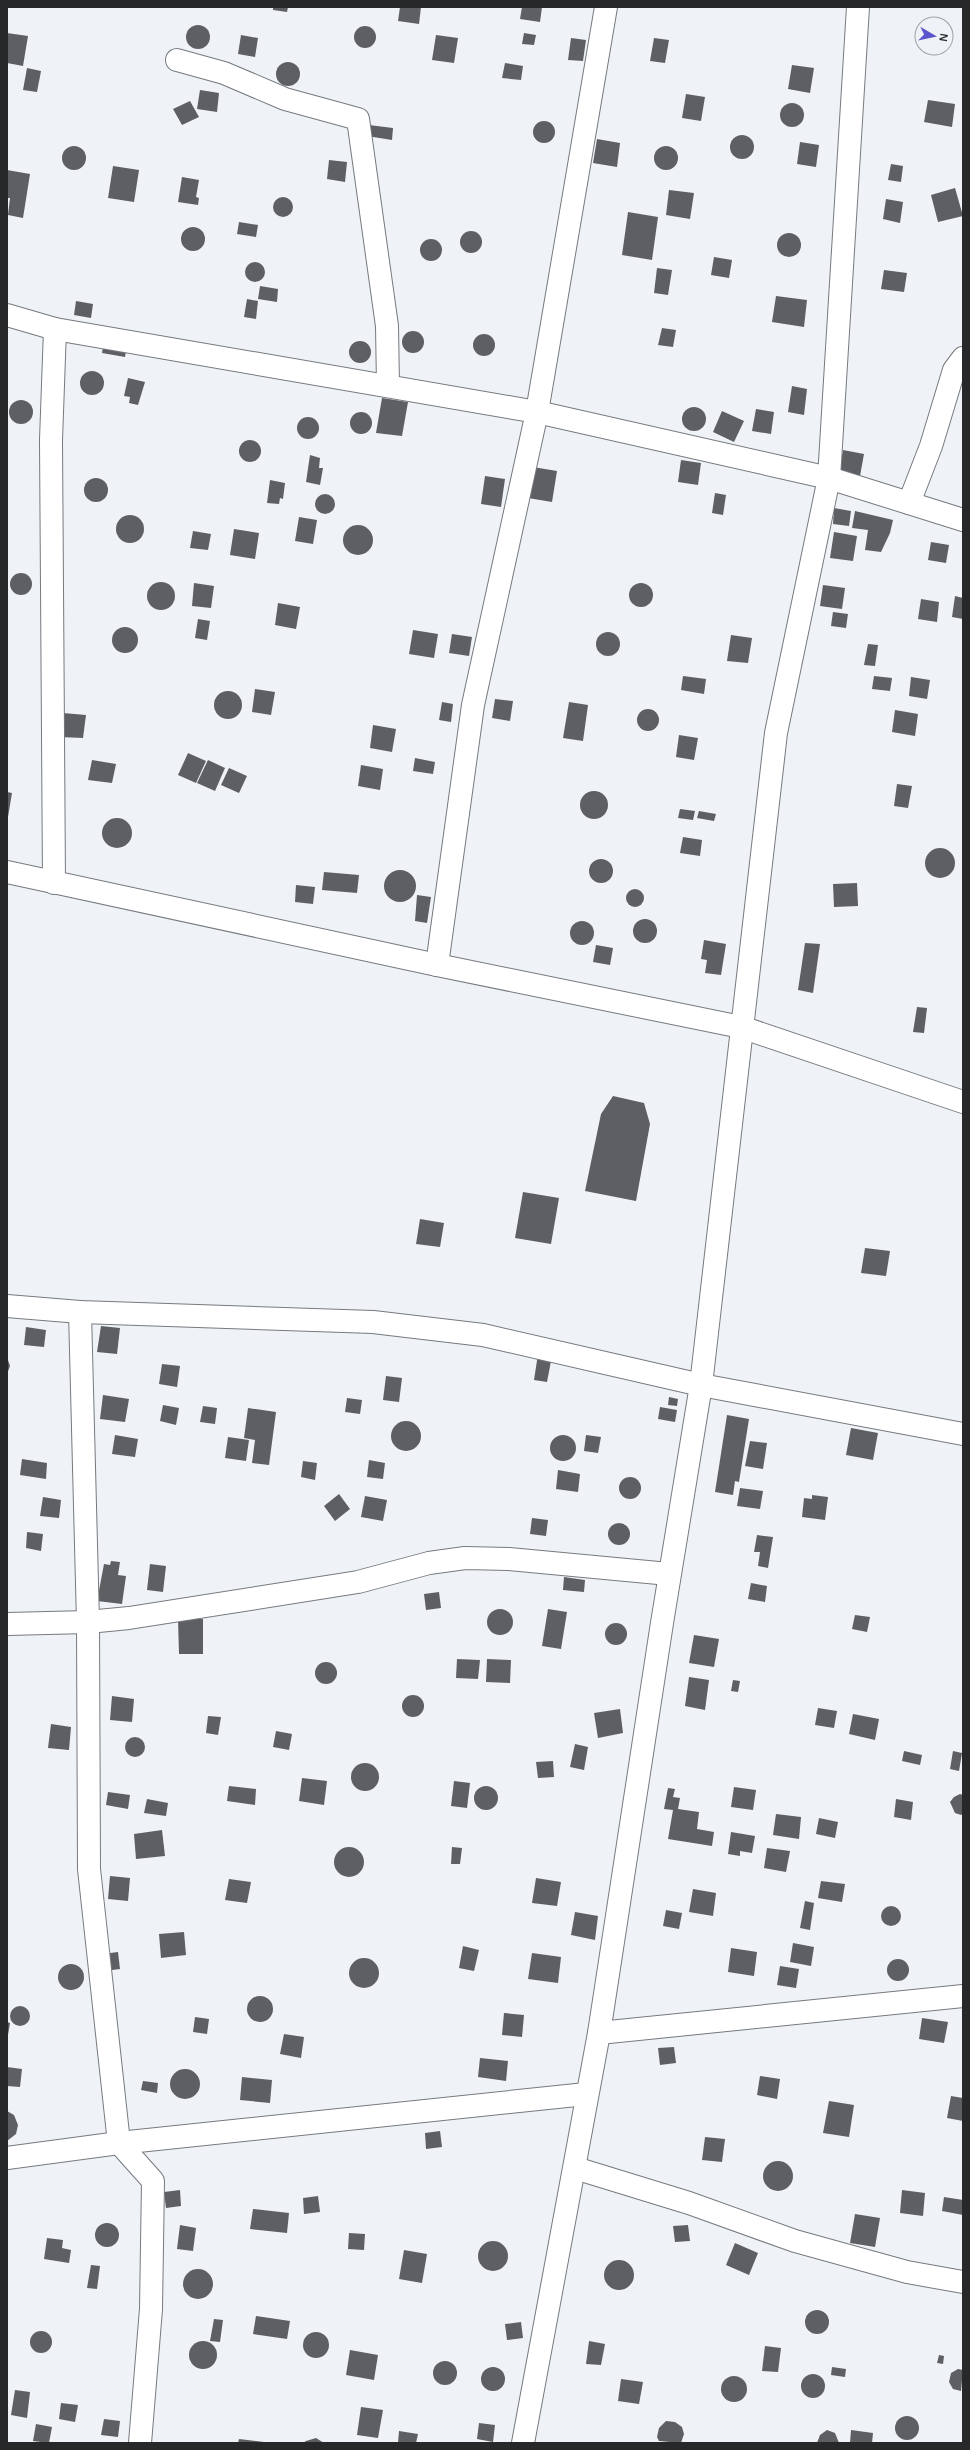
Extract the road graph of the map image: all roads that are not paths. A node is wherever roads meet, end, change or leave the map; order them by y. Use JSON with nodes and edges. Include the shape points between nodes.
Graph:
{"nodes":[{"id":1,"x":606,"y":7,"type":"edge"},
{"id":2,"x":858,"y":7,"type":"edge"},
{"id":3,"x":177,"y":60,"type":"dead end"},
{"id":4,"x":7,"y":315,"type":"edge"},
{"id":5,"x":55,"y":329,"type":"junction"},
{"id":6,"x":963,"y":358,"type":"edge"},
{"id":7,"x":388,"y":386,"type":"junction"},
{"id":8,"x":537,"y":412,"type":"junction"},
{"id":9,"x":829,"y":478,"type":"junction"},
{"id":10,"x":909,"y":503,"type":"junction"},
{"id":11,"x":963,"y":520,"type":"edge"},
{"id":12,"x":7,"y":872,"type":"edge"},
{"id":13,"x":54,"y":883,"type":"junction"},
{"id":14,"x":437,"y":965,"type":"junction"},
{"id":15,"x":741,"y":1027,"type":"junction"},
{"id":16,"x":963,"y":1102,"type":"edge"},
{"id":17,"x":7,"y":1306,"type":"edge"},
{"id":18,"x":80,"y":1312,"type":"junction"},
{"id":19,"x":701,"y":1385,"type":"junction"},
{"id":20,"x":963,"y":1434,"type":"edge"},
{"id":21,"x":669,"y":1574,"type":"junction"},
{"id":22,"x":88,"y":1622,"type":"junction"},
{"id":23,"x":7,"y":1624,"type":"edge"},
{"id":24,"x":963,"y":1996,"type":"edge"},
{"id":25,"x":599,"y":2033,"type":"junction"},
{"id":26,"x":586,"y":2094,"type":"junction"},
{"id":27,"x":119,"y":2143,"type":"junction"},
{"id":28,"x":7,"y":2158,"type":"edge"},
{"id":29,"x":575,"y":2168,"type":"junction"},
{"id":30,"x":963,"y":2282,"type":"edge"},
{"id":31,"x":140,"y":2443,"type":"edge"},
{"id":32,"x":523,"y":2443,"type":"edge"}],
"edges":[{"from":1,"to":8,"type":"street"},
{"from":2,"to":9,"type":"street"},
{"from":3,"to":7,"type":"street","via":[[224,73],[285,99],[358,119],[387,326]]},
{"from":4,"to":5,"type":"street"},
{"from":5,"to":7,"type":"street"},
{"from":5,"to":13,"type":"street","via":[[51,440]]},
{"from":6,"to":10,"type":"street","via":[[954,370],[931,446]]},
{"from":7,"to":8,"type":"street"},
{"from":8,"to":9,"type":"street"},
{"from":8,"to":14,"type":"street","via":[[473,705]]},
{"from":9,"to":10,"type":"street"},
{"from":9,"to":15,"type":"street","via":[[776,733]]},
{"from":10,"to":11,"type":"street"},
{"from":12,"to":13,"type":"street"},
{"from":13,"to":14,"type":"street"},
{"from":14,"to":15,"type":"street"},
{"from":15,"to":16,"type":"street"},
{"from":15,"to":19,"type":"street"},
{"from":17,"to":18,"type":"street"},
{"from":18,"to":19,"type":"street","via":[[373,1322],[483,1335]]},
{"from":18,"to":22,"type":"street"},
{"from":19,"to":20,"type":"street"},
{"from":19,"to":21,"type":"street"},
{"from":21,"to":22,"type":"street","via":[[509,1558],[465,1558],[429,1563],[358,1582],[129,1618]]},
{"from":21,"to":25,"type":"street"},
{"from":22,"to":23,"type":"street"},
{"from":22,"to":27,"type":"street","via":[[89,1868]]},
{"from":24,"to":25,"type":"street"},
{"from":25,"to":26,"type":"street"},
{"from":26,"to":27,"type":"street"},
{"from":26,"to":29,"type":"street"},
{"from":27,"to":28,"type":"street"},
{"from":27,"to":31,"type":"street","via":[[153,2182],[152,2309]]},
{"from":29,"to":30,"type":"street","via":[[711,2210],[795,2241],[907,2272]]},
{"from":29,"to":32,"type":"street"}]}
